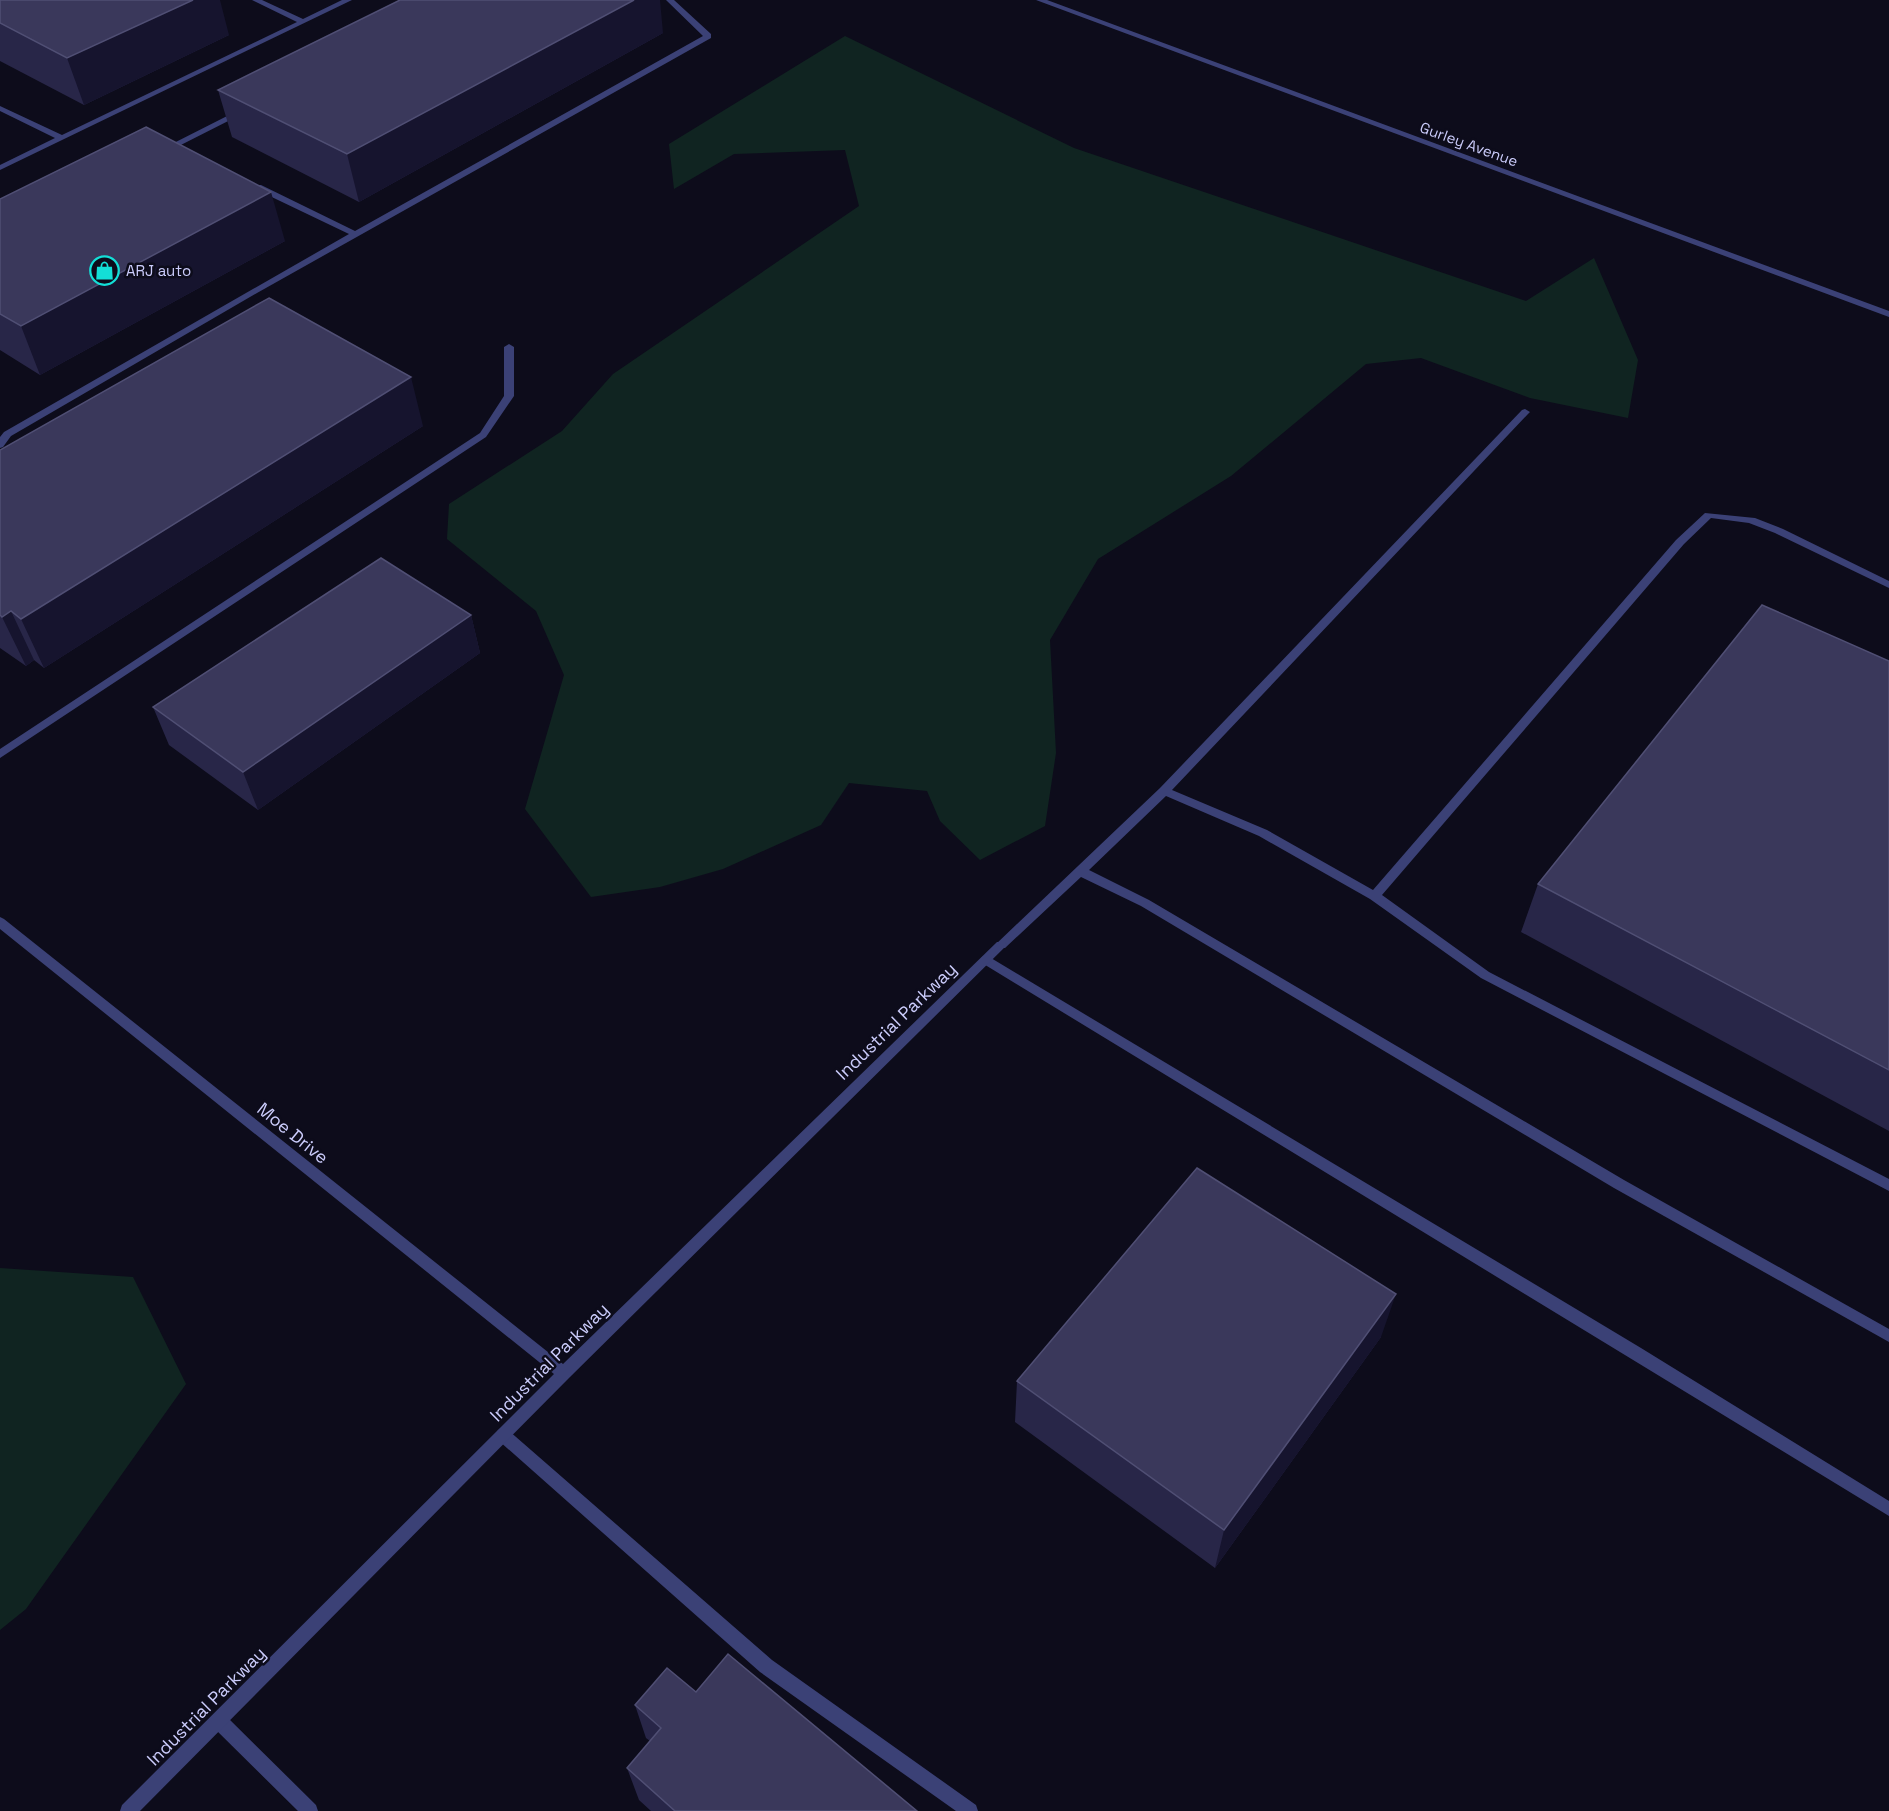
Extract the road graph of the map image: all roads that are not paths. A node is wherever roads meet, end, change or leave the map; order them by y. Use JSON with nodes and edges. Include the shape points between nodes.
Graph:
{"nodes":[{"id":1,"x":256,"y":0,"type":"edge"},
{"id":2,"x":348,"y":0,"type":"edge"},
{"id":3,"x":670,"y":0,"type":"edge"},
{"id":4,"x":1040,"y":0,"type":"edge"},
{"id":5,"x":303,"y":22,"type":"junction"},
{"id":6,"x":0,"y":108,"type":"edge"},
{"id":7,"x":247,"y":109,"type":"edge"},
{"id":8,"x":61,"y":138,"type":"junction"},
{"id":9,"x":174,"y":146,"type":"junction"},
{"id":10,"x":184,"y":151,"type":"edge"},
{"id":11,"x":153,"y":156,"type":"edge"},
{"id":12,"x":0,"y":168,"type":"edge"},
{"id":13,"x":248,"y":182,"type":"edge"},
{"id":14,"x":355,"y":234,"type":"junction"},
{"id":15,"x":1889,"y":314,"type":"edge"},
{"id":16,"x":509,"y":347,"type":"dead end"},
{"id":17,"x":1525,"y":412,"type":"dead end"},
{"id":18,"x":3,"y":432,"type":"edge"},
{"id":19,"x":0,"y":445,"type":"edge"},
{"id":20,"x":1889,"y":585,"type":"edge"},
{"id":21,"x":0,"y":754,"type":"edge"},
{"id":22,"x":1164,"y":791,"type":"junction"},
{"id":23,"x":1080,"y":871,"type":"junction"},
{"id":24,"x":1374,"y":896,"type":"junction"},
{"id":25,"x":0,"y":922,"type":"edge"},
{"id":26,"x":986,"y":960,"type":"junction"},
{"id":27,"x":1889,"y":1185,"type":"edge"},
{"id":28,"x":1889,"y":1336,"type":"edge"},
{"id":29,"x":564,"y":1373,"type":"junction"},
{"id":30,"x":503,"y":1435,"type":"junction"},
{"id":31,"x":1889,"y":1509,"type":"edge"},
{"id":32,"x":219,"y":1721,"type":"junction"},
{"id":33,"x":128,"y":1811,"type":"edge"},
{"id":34,"x":310,"y":1811,"type":"edge"},
{"id":35,"x":970,"y":1811,"type":"edge"}],
"edges":[{"from":1,"to":5,"type":"street"},
{"from":2,"to":5,"type":"street"},
{"from":3,"to":14,"type":"street","via":[[708,36]]},
{"from":4,"to":15,"type":"street","name":"Gurley Avenue"},
{"from":5,"to":8,"type":"street"},
{"from":6,"to":8,"type":"street"},
{"from":7,"to":9,"type":"street"},
{"from":8,"to":12,"type":"street"},
{"from":9,"to":10,"type":"street"},
{"from":9,"to":11,"type":"street"},
{"from":13,"to":14,"type":"street"},
{"from":14,"to":18,"type":"street"},
{"from":16,"to":21,"type":"street","via":[[509,396],[483,435]]},
{"from":17,"to":22,"type":"street","name":"Industrial Parkway"},
{"from":18,"to":19,"type":"street"},
{"from":20,"to":24,"type":"street","via":[[1752,520],[1709,515],[1680,542]]},
{"from":22,"to":23,"type":"street","name":"Industrial Parkway"},
{"from":22,"to":24,"type":"street","via":[[1263,833]]},
{"from":23,"to":26,"type":"street","name":"Industrial Parkway"},
{"from":23,"to":28,"type":"street","via":[[1145,903],[1619,1184]]},
{"from":24,"to":27,"type":"street","via":[[1485,975]]},
{"from":25,"to":29,"type":"street","name":"Moe Drive"},
{"from":26,"to":29,"type":"street","name":"Industrial Parkway"},
{"from":26,"to":31,"type":"street"},
{"from":29,"to":30,"type":"street","name":"Industrial Parkway"},
{"from":30,"to":32,"type":"street","name":"Industrial Parkway"},
{"from":30,"to":35,"type":"street","via":[[766,1666]]},
{"from":32,"to":33,"type":"street","name":"Industrial Parkway"},
{"from":32,"to":34,"type":"street"}]}
